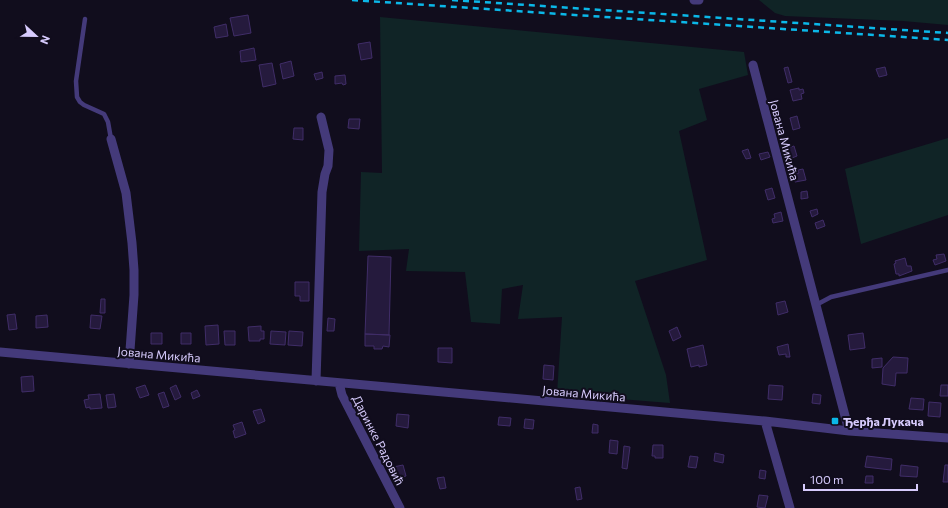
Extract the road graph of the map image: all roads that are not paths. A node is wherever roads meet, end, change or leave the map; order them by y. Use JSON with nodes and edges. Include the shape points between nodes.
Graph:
{"nodes":[{"id":1,"x":694,"y":0,"type":"edge"},
{"id":2,"x":699,"y":0,"type":"edge"},
{"id":3,"x":85,"y":19,"type":"dead end"},
{"id":4,"x":753,"y":65,"type":"dead end"},
{"id":5,"x":321,"y":117,"type":"dead end"},
{"id":6,"x":112,"y":139,"type":"joint"},
{"id":7,"x":948,"y":270,"type":"edge"},
{"id":8,"x":816,"y":305,"type":"junction"},
{"id":9,"x":0,"y":352,"type":"edge"},
{"id":10,"x":129,"y":364,"type":"junction"},
{"id":11,"x":316,"y":380,"type":"junction"},
{"id":12,"x":339,"y":383,"type":"junction"},
{"id":13,"x":765,"y":421,"type":"junction"},
{"id":14,"x":849,"y":431,"type":"junction"},
{"id":15,"x":948,"y":438,"type":"edge"},
{"id":16,"x":400,"y":508,"type":"edge"},
{"id":17,"x":790,"y":508,"type":"edge"}],
"edges":[{"from":1,"to":2,"type":"street"},
{"from":3,"to":6,"type":"lane","via":[[76,81],[77,97],[84,105],[104,114]]},
{"from":4,"to":8,"type":"street","name":"Јована Микића"},
{"from":5,"to":11,"type":"street","via":[[329,150],[322,192]]},
{"from":6,"to":10,"type":"street","via":[[126,193],[134,270]]},
{"from":7,"to":8,"type":"lane","via":[[831,297]]},
{"from":8,"to":14,"type":"street","name":"Јована Микића"},
{"from":9,"to":10,"type":"street","name":"Јована Микића"},
{"from":10,"to":11,"type":"street","name":"Јована Микића"},
{"from":11,"to":12,"type":"street","name":"Јована Микића"},
{"from":12,"to":13,"type":"street","name":"Јована Микића"},
{"from":12,"to":16,"type":"street","name":"Даринке Радовић","via":[[342,395]]},
{"from":13,"to":14,"type":"street","name":"Јована Микића"},
{"from":13,"to":17,"type":"street"},
{"from":14,"to":15,"type":"street","name":"Јована Микића"}]}
